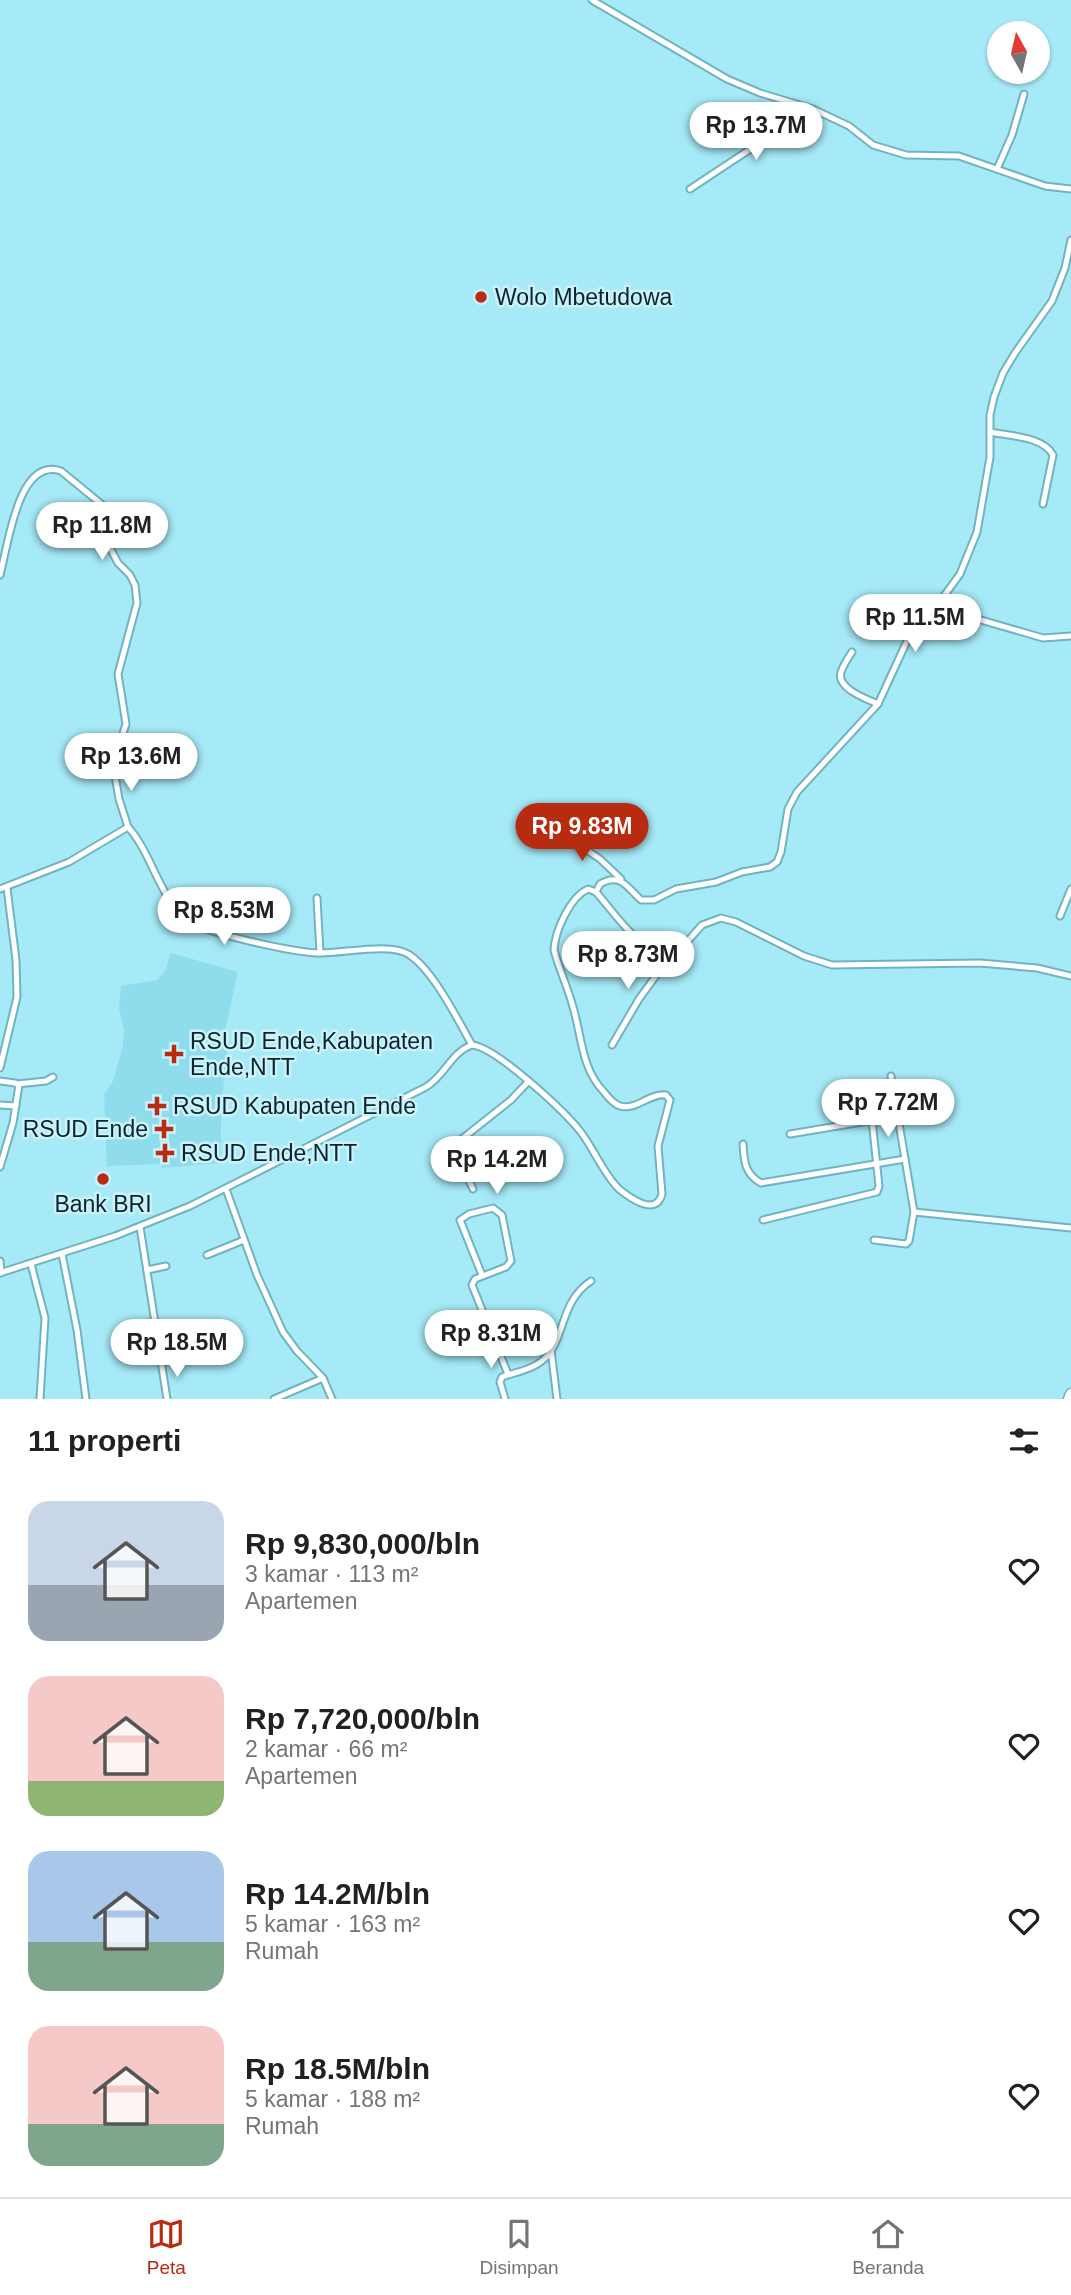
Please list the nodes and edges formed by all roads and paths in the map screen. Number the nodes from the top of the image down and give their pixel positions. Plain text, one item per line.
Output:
1 (592, 0) edge
2 (1024, 94) dead end
3 (793, 104) junction
4 (997, 169) junction
5 (690, 189) dead end
6 (1071, 189) edge
7 (1071, 240) edge
8 (990, 432) junction
9 (1043, 504) dead end
10 (0, 575) edge
11 (936, 607) junction
12 (1071, 636) edge
13 (852, 652) dead end
14 (877, 704) junction
15 (128, 827) junction
16 (554, 828) dead end
17 (622, 880) junction
18 (8, 888) junction
19 (0, 889) edge
20 (1071, 889) edge
21 (596, 892) junction
22 (317, 898) dead end
23 (1060, 916) dead end
24 (320, 953) junction
25 (671, 955) junction
26 (1071, 976) edge
27 (472, 1045) junction
28 (612, 1045) dead end
29 (0, 1068) edge
30 (891, 1076) dead end
31 (53, 1077) dead end
32 (0, 1081) edge
33 (528, 1082) junction
34 (17, 1084) junction
35 (0, 1105) edge
36 (16, 1106) junction
37 (898, 1116) junction
38 (872, 1120) junction
39 (790, 1134) dead end
40 (743, 1144) dead end
41 (905, 1158) junction
42 (877, 1162) junction
43 (0, 1167) edge
44 (226, 1189) junction
45 (473, 1189) dead end
46 (914, 1212) junction
47 (763, 1220) dead end
48 (140, 1227) junction
49 (1071, 1228) edge
50 (244, 1240) junction
51 (873, 1240) dead end
52 (62, 1254) junction
53 (207, 1255) dead end
54 (0, 1261) edge
55 (31, 1264) junction
56 (166, 1266) dead end
57 (147, 1270) junction
58 (1, 1273) edge
59 (482, 1275) junction
60 (591, 1281) dead end
61 (551, 1350) junction
62 (211, 1353) dead end
63 (162, 1362) junction
64 (508, 1374) junction
65 (323, 1378) junction
66 (1071, 1394) edge
67 (40, 1399) edge
68 (86, 1399) edge
69 (167, 1399) edge
70 (274, 1399) edge
71 (332, 1399) edge
72 (505, 1399) edge
73 (558, 1399) edge
74 (1069, 1399) edge

1 - 3 street
2 - 4 street
3 - 4 street
3 - 5 street
4 - 6 street
7 - 8 street
8 - 9 street
8 - 11 street
10 - 15 street
11 - 12 street
11 - 14 street
13 - 14 street
14 - 17 street
15 - 18 street
15 - 24 street
16 - 17 street
17 - 21 street
18 - 19 street
18 - 29 street
20 - 23 street
21 - 25 street
21 - 33 street
22 - 24 street
24 - 27 street
25 - 26 street
25 - 28 street
27 - 33 street
27 - 44 street
30 - 37 street
31 - 34 street
32 - 34 street
33 - 45 street
34 - 36 street
35 - 36 street
36 - 43 street
37 - 38 street
37 - 41 street
38 - 39 street
38 - 42 street
40 - 42 street
41 - 42 street
41 - 46 street
42 - 47 street
44 - 48 street
44 - 50 street
46 - 49 street
46 - 51 street
48 - 52 street
48 - 57 street
50 - 53 street
50 - 65 street
52 - 55 street
52 - 68 street
54 - 58 street
55 - 58 street
55 - 67 street
56 - 57 street
57 - 63 street
59 - 59 street
59 - 64 street
60 - 61 street
61 - 64 street
61 - 73 street
62 - 63 street
63 - 69 street
64 - 72 street
65 - 70 street
65 - 71 street
66 - 74 highway

